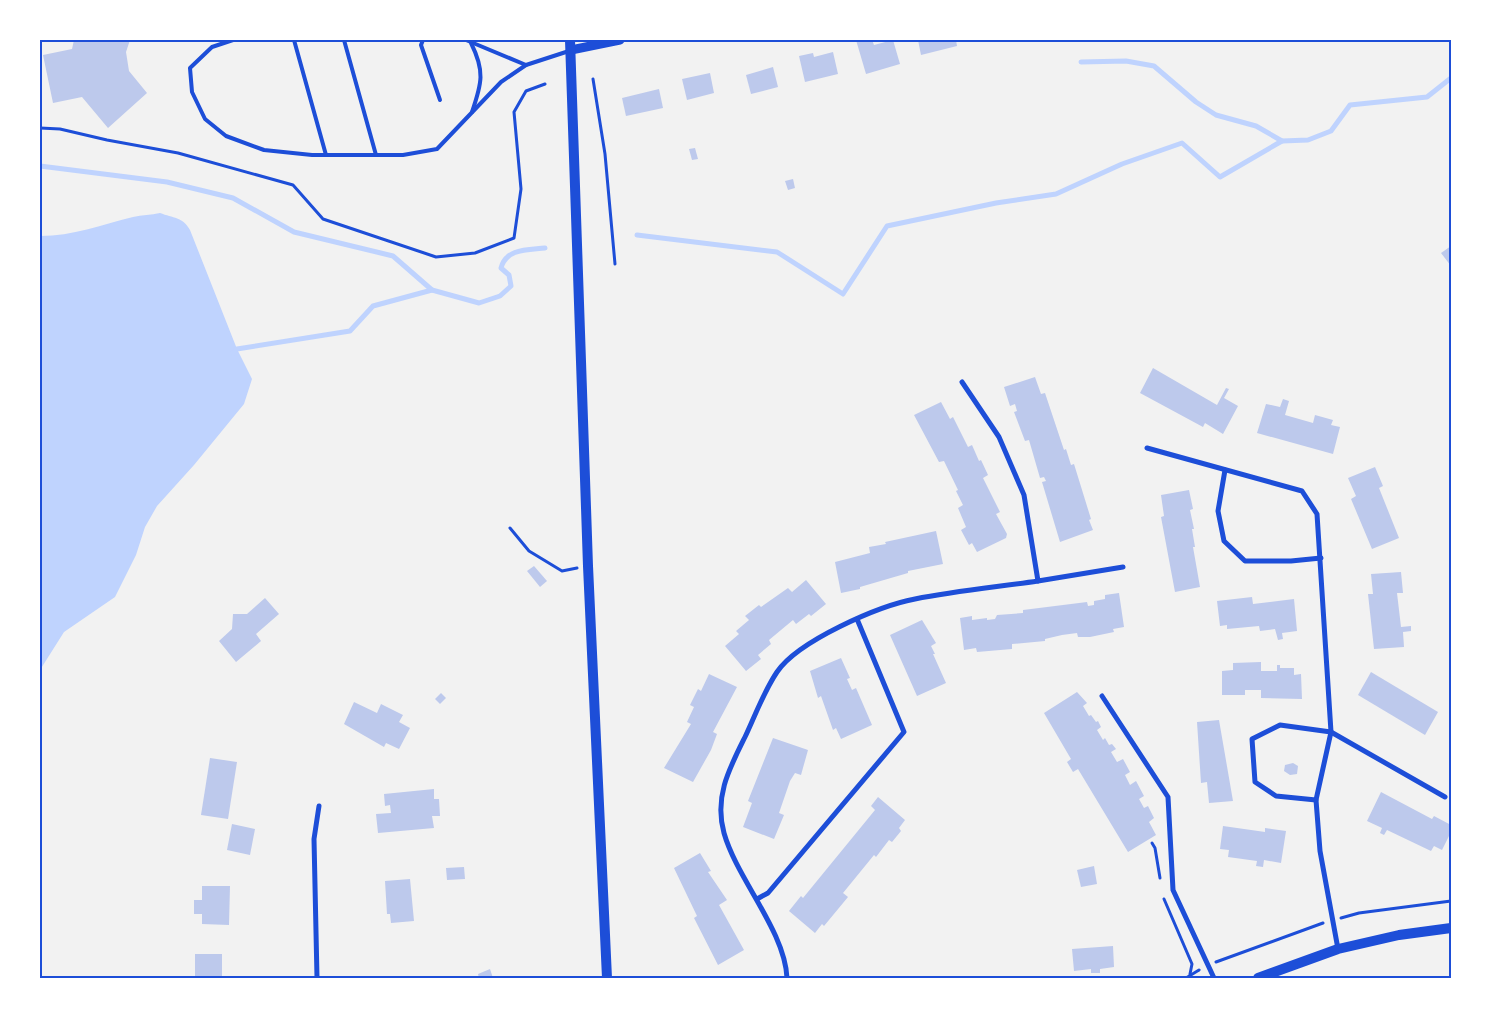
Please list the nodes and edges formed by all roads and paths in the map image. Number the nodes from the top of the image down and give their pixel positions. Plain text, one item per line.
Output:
1 (232, 40) edge
2 (294, 40) edge
3 (344, 40) edge
4 (423, 40) edge
5 (466, 40) edge
6 (620, 40) edge
7 (471, 43) junction
8 (571, 45) edge
9 (526, 65) junction
10 (593, 79) dead end
11 (545, 84) dead end
12 (440, 100) dead end
13 (472, 114) junction
14 (40, 128) edge
15 (326, 155) junction
16 (376, 155) junction
17 (614, 264) dead end
18 (962, 382) dead end
19 (1147, 448) dead end
20 (1226, 470) junction
21 (510, 528) dead end
22 (1320, 558) junction
23 (588, 566) junction
24 (1123, 567) dead end
25 (1038, 581) junction
26 (857, 619) junction
27 (1102, 696) dead end
28 (1331, 732) junction
29 (1445, 796) dead end
30 (1316, 800) junction
31 (319, 806) dead end
32 (757, 899) junction
33 (1451, 901) edge
34 (1359, 913) dead end
35 (1305, 928) dead end
36 (1451, 928) edge
37 (1338, 948) junction
38 (1223, 959) dead end
39 (1190, 974) dead end
40 (317, 978) edge
41 (607, 978) edge
42 (787, 978) edge
43 (1186, 978) edge
44 (1214, 978) edge
45 (1258, 978) edge

1 - 15 lane
2 - 15 lane
3 - 16 lane
4 - 12 lane
5 - 7 lane
6 - 8 street
7 - 9 lane
7 - 13 lane
8 - 9 lane
8 - 23 main road
9 - 13 lane
10 - 17 path
11 - 14 path
13 - 16 lane
15 - 16 lane
18 - 25 street
19 - 20 street
20 - 22 street
20 - 22 street
21 - 23 path
22 - 28 street
23 - 41 main road
24 - 25 street
25 - 26 street
26 - 32 street
26 - 32 street
27 - 44 street
28 - 29 street
28 - 30 street
28 - 30 street
30 - 37 street
31 - 40 street
32 - 42 street
33 - 34 path
35 - 38 path
36 - 37 main road
37 - 45 main road
39 - 43 path

